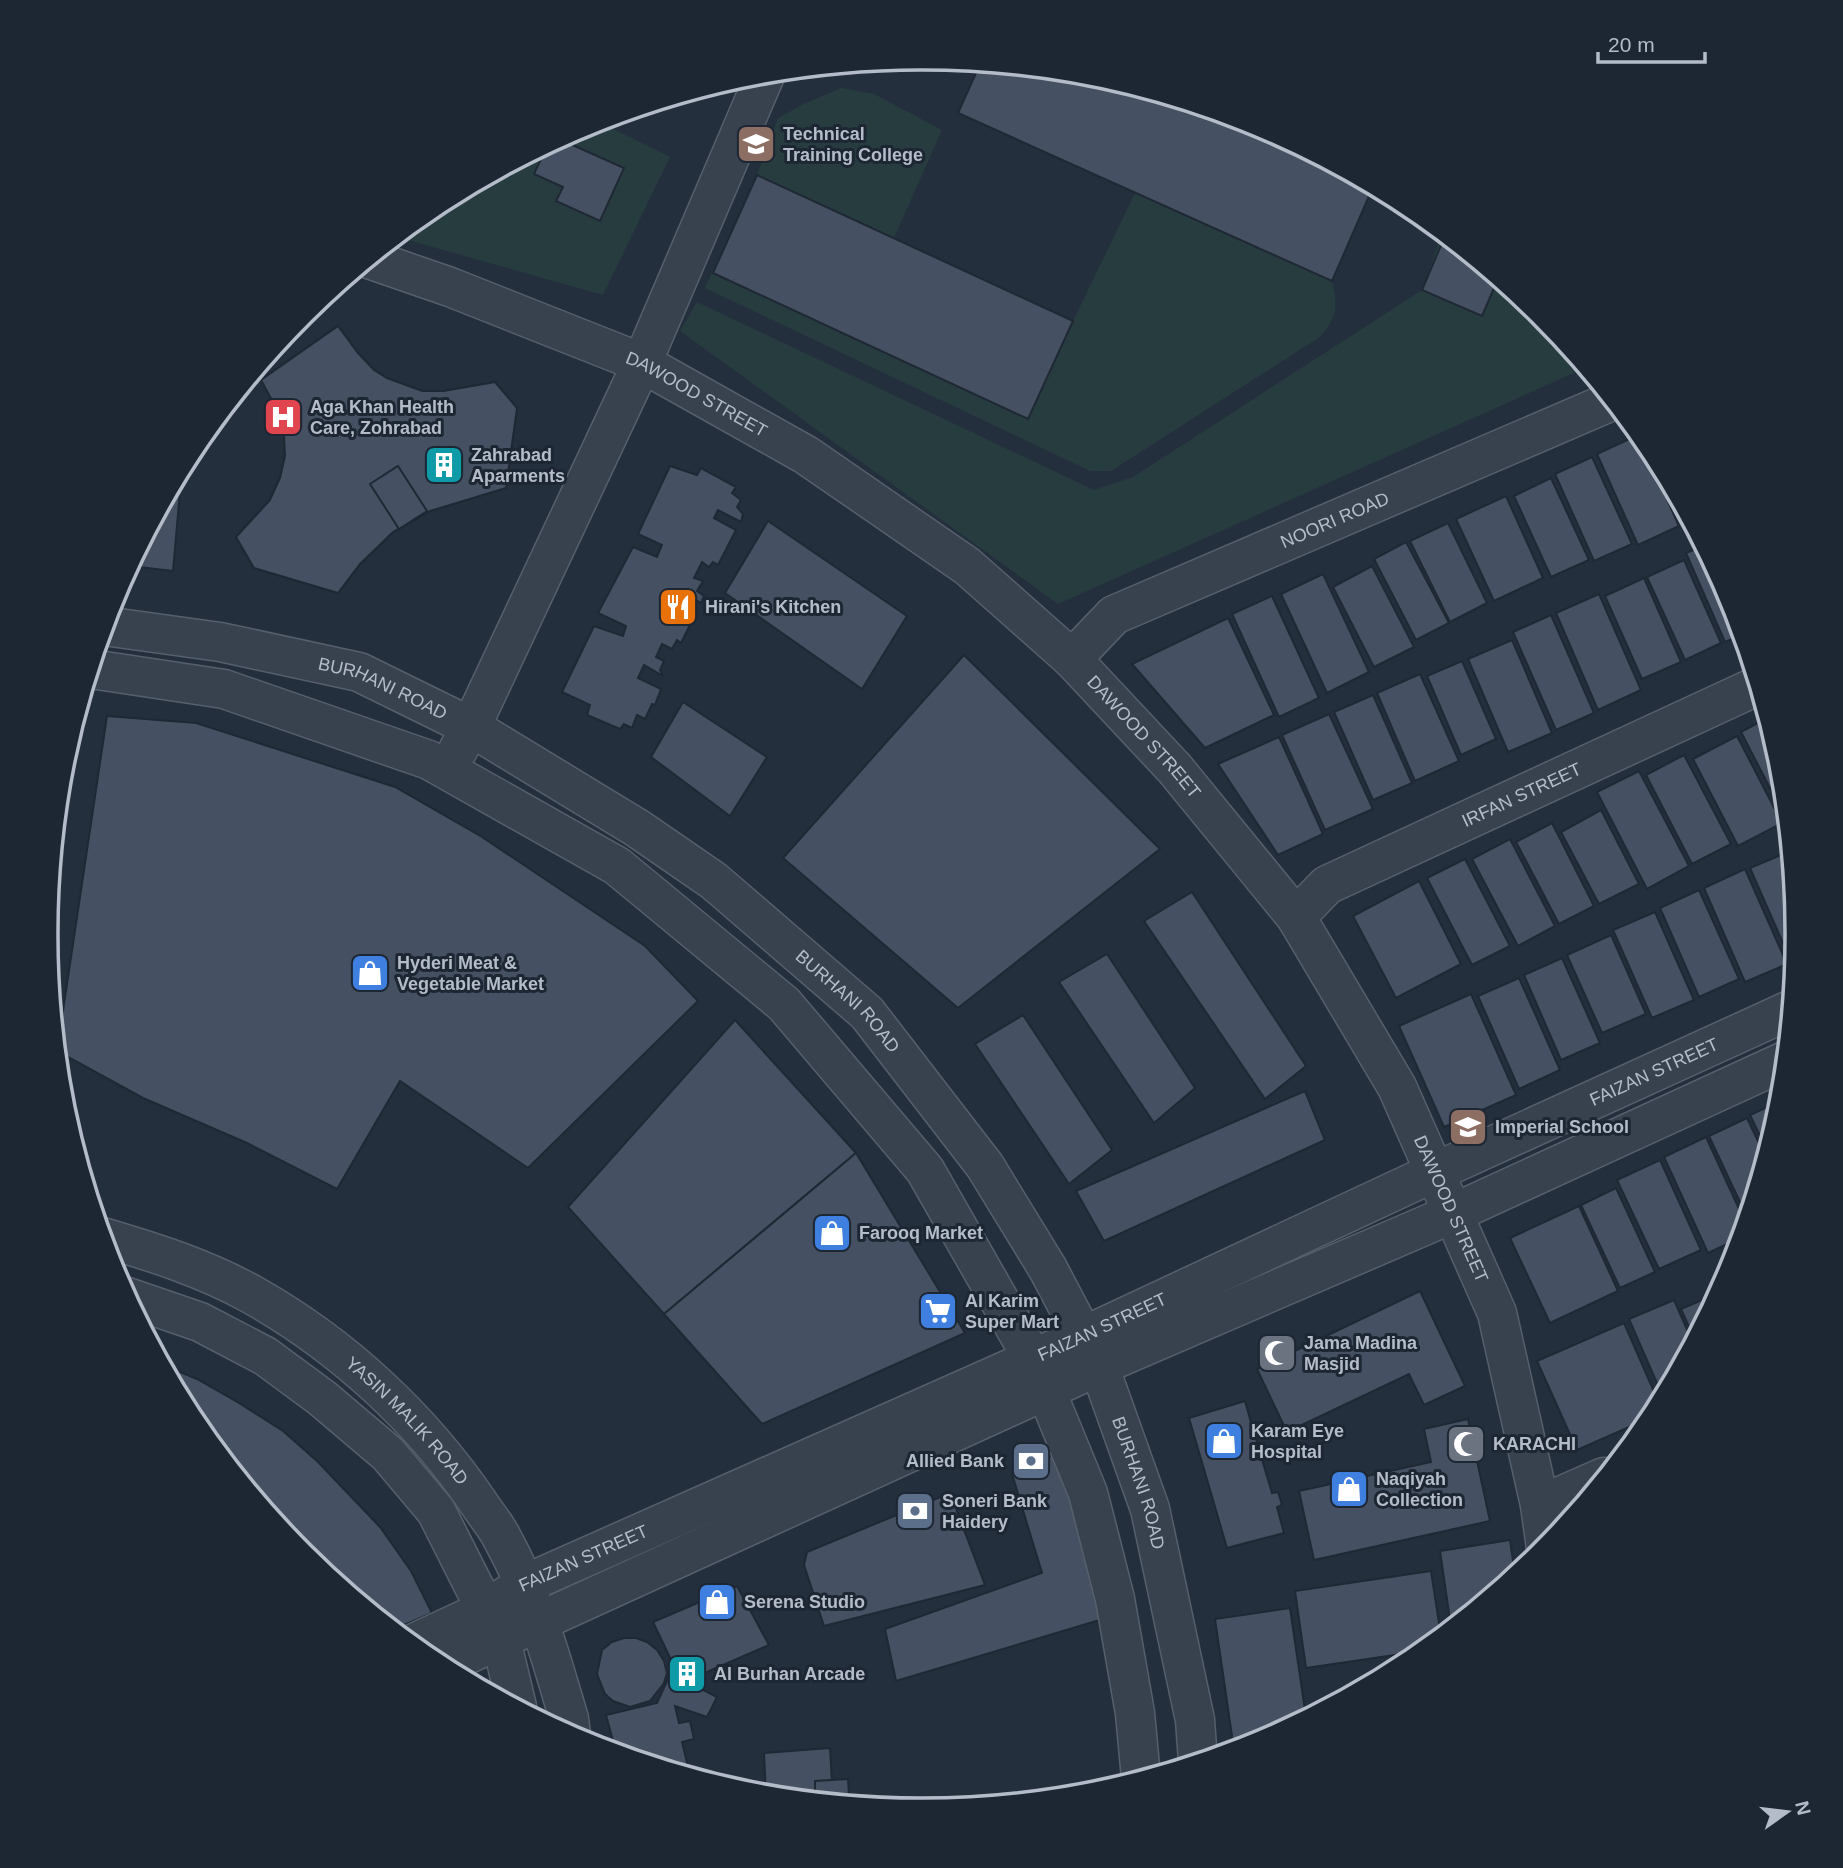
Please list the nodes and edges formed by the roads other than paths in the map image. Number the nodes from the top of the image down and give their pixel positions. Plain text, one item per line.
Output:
1 (761, 86) edge
2 (379, 263) edge
3 (642, 363) junction
4 (1604, 404) edge
5 (114, 627) edge
6 (1072, 659) junction
7 (100, 670) edge
8 (1750, 689) edge
9 (471, 727) junction
10 (446, 770) junction
11 (1296, 917) junction
12 (1781, 1014) edge
13 (1775, 1066) edge
14 (1435, 1172) junction
15 (1454, 1213) junction
16 (114, 1241) edge
17 (140, 1302) edge
18 (1091, 1351) junction
19 (1040, 1374) junction
20 (1587, 1484) edge
21 (1540, 1505) junction
22 (1544, 1533) edge
23 (523, 1585) junction
24 (540, 1621) junction
25 (493, 1625) junction
26 (426, 1641) edge
27 (452, 1658) edge
28 (514, 1695) edge
29 (569, 1722) edge
30 (1197, 1752) edge
31 (1140, 1769) edge

1 - 3 street
2 - 3 street, DAWOOD STREET
3 - 6 street, DAWOOD STREET
3 - 9 street
4 - 6 street, NOORI ROAD
5 - 9 street, BURHANI ROAD
6 - 11 street, DAWOOD STREET
7 - 10 street
8 - 11 street, IRFAN STREET
9 - 10 street
9 - 18 street, BURHANI ROAD
10 - 19 street
11 - 14 street, DAWOOD STREET
12 - 14 street, FAIZAN STREET
13 - 15 street, FAIZAN STREET
14 - 15 street, DAWOOD STREET
14 - 18 street, FAIZAN STREET
15 - 18 street, FAIZAN STREET
15 - 21 street, DAWOOD STREET
16 - 23 street, YASIN MALIK ROAD
17 - 25 street, YASIN MALIK ROAD
18 - 19 street, FAIZAN STREET
18 - 30 street, BURHANI ROAD
19 - 23 street, FAIZAN STREET
19 - 24 street, FAIZAN STREET
19 - 31 street
20 - 21 street
21 - 22 street, DAWOOD STREET
23 - 24 street, YASIN MALIK ROAD
23 - 25 street, FAIZAN STREET
24 - 25 street, FAIZAN STREET
24 - 29 street, YASIN MALIK ROAD
25 - 26 street, FAIZAN STREET
25 - 27 street, FAIZAN STREET
25 - 28 street, YASIN MALIK ROAD

